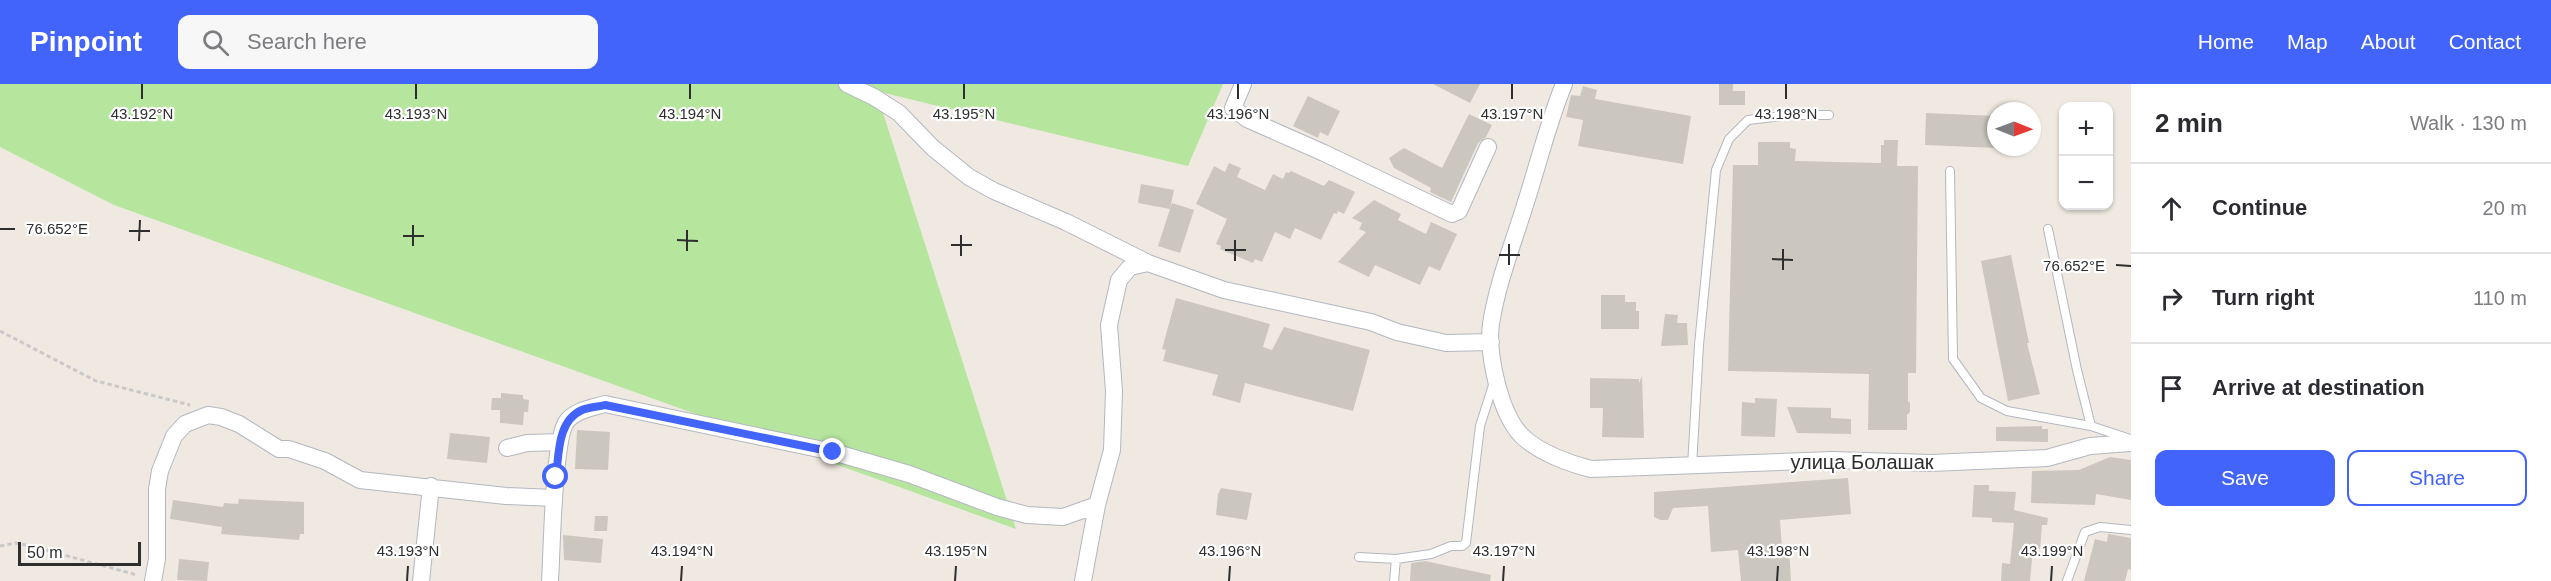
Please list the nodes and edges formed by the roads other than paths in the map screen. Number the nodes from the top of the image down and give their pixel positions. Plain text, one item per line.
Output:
1 (847, 84) edge
2 (1243, 84) edge
3 (1564, 84) edge
4 (1829, 115) dead end
5 (1488, 147) dead end
6 (1950, 171) dead end
7 (2048, 229) dead end
8 (1148, 263) junction
9 (1491, 342) junction
10 (1495, 379) junction
11 (2091, 426) junction
12 (2131, 441) edge
13 (560, 442) junction
14 (507, 448) dead end
15 (1692, 466) junction
16 (430, 486) junction
17 (554, 498) junction
18 (1097, 506) junction
19 (2131, 530) edge
20 (1359, 557) dead end
21 (1396, 559) junction
22 (146, 579) edge
23 (421, 581) edge
24 (550, 581) edge
25 (1083, 581) edge
26 (1394, 581) edge
27 (2067, 581) edge

1 - 8 street
2 - 5 street
3 - 9 street, улица Болашак
4 - 15 lane
6 - 11 lane
7 - 11 lane
8 - 9 street
8 - 18 street
9 - 10 street, улица Болашак
10 - 15 street, улица Болашак
10 - 21 lane
11 - 12 lane
12 - 15 street, улица Болашак
13 - 14 street
13 - 17 street
13 - 18 street
16 - 17 street
16 - 22 street
16 - 23 street
17 - 24 street
18 - 25 street
19 - 27 lane
20 - 21 lane
21 - 26 lane

